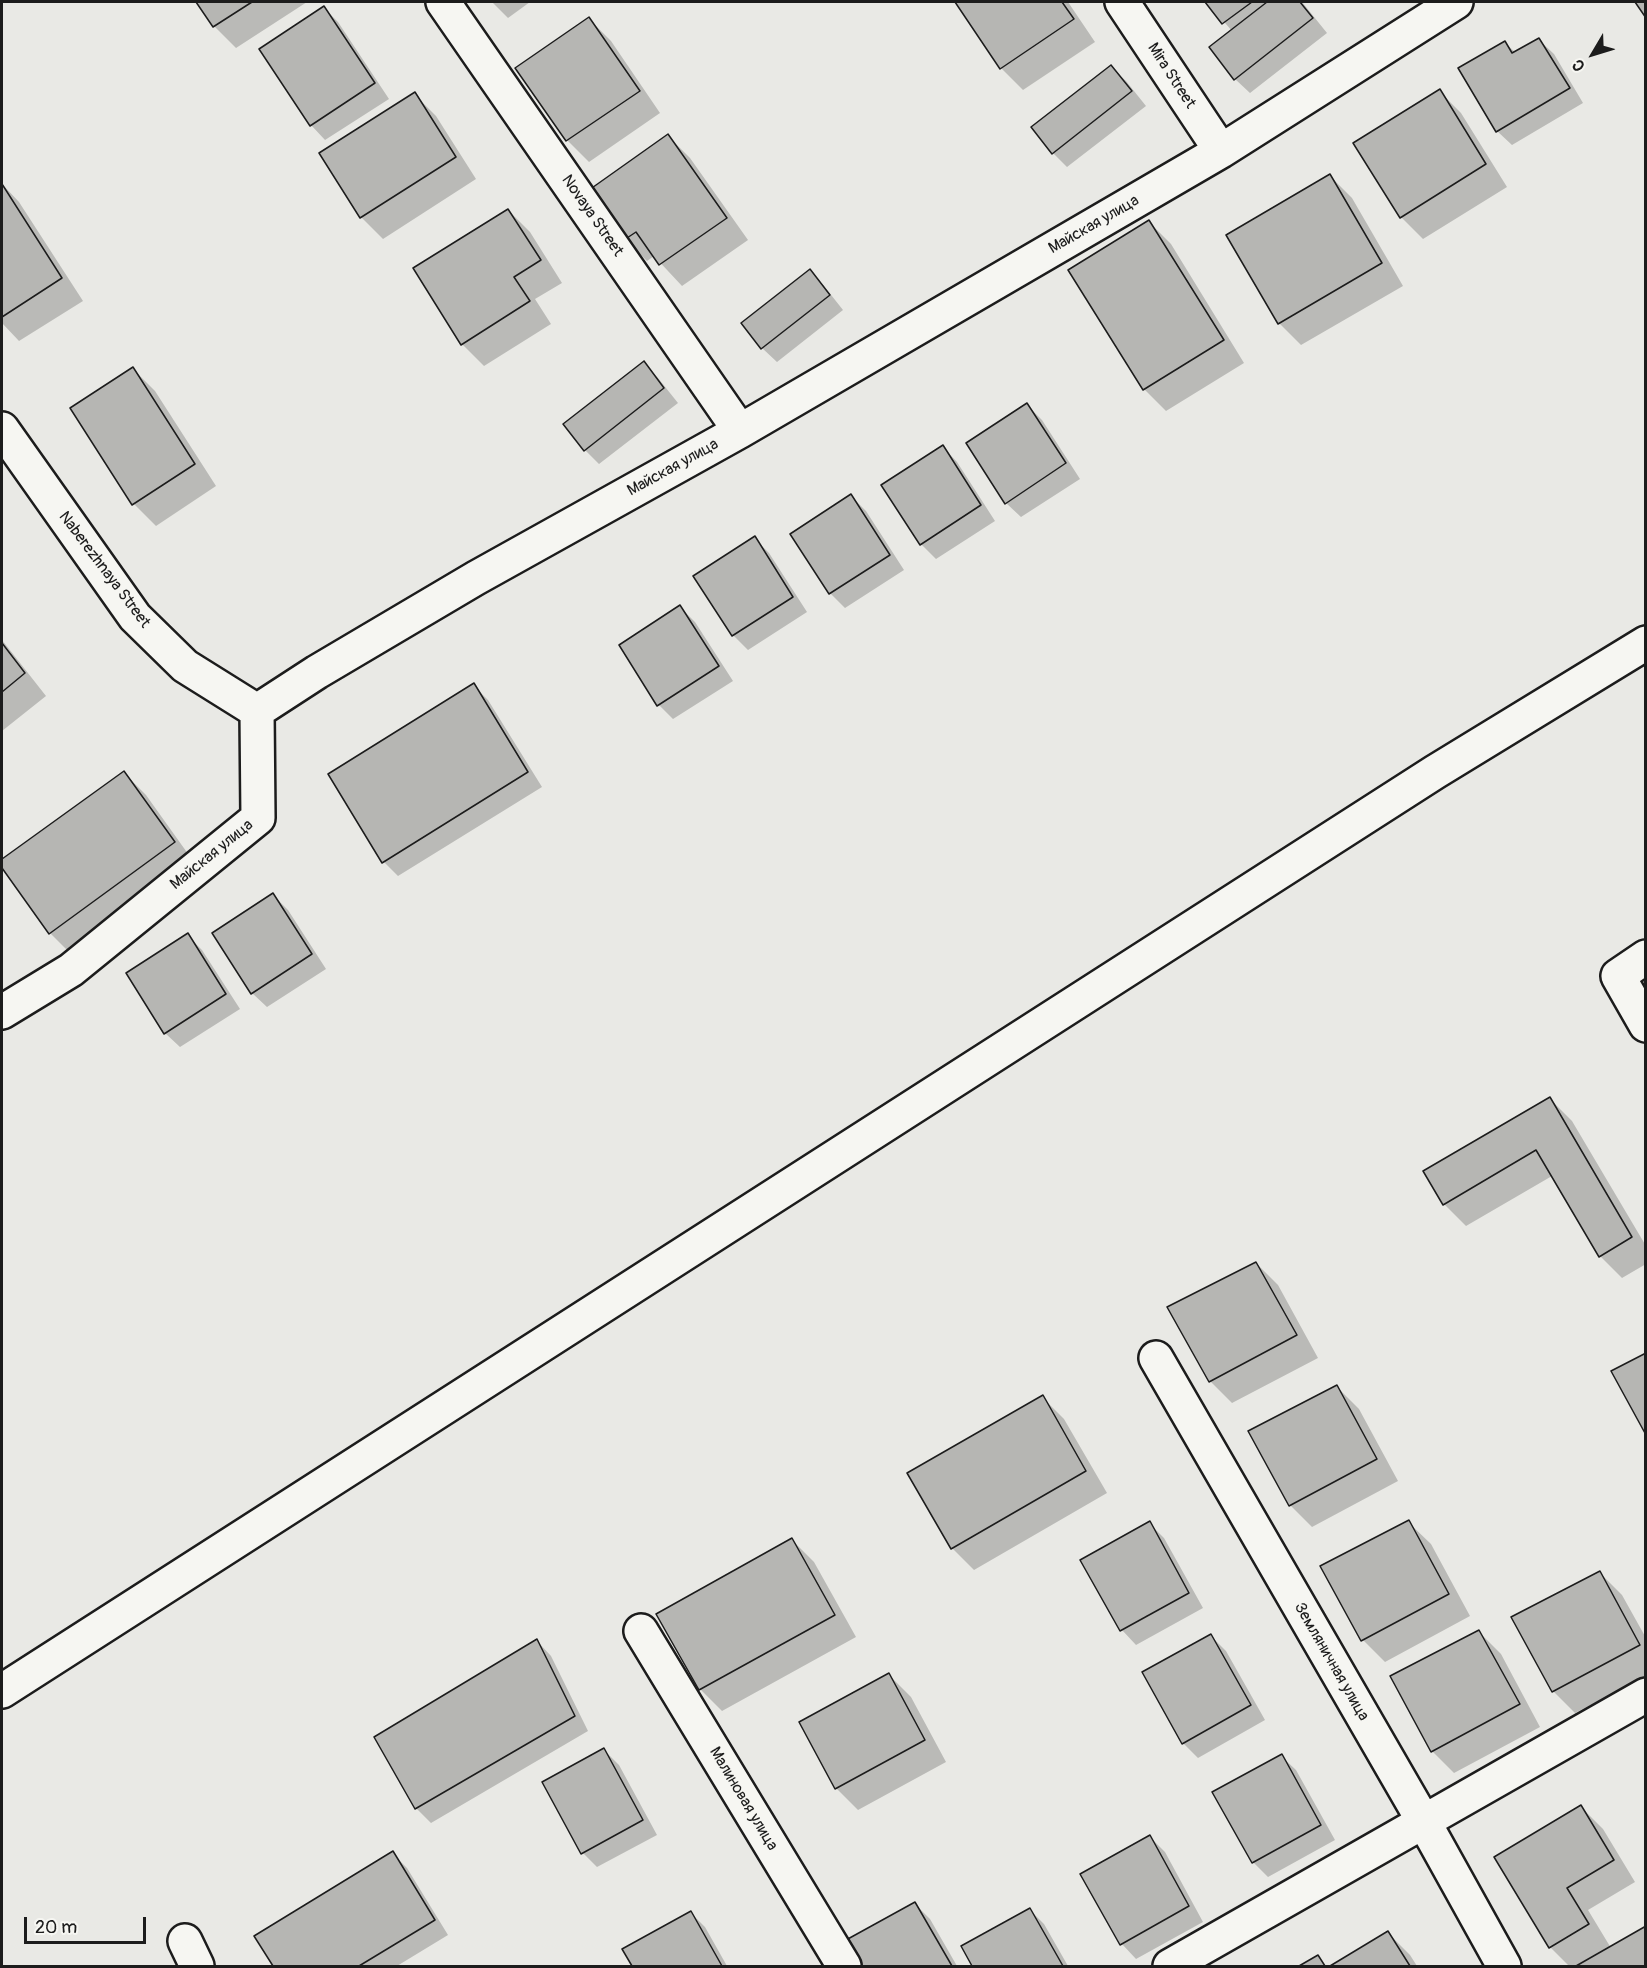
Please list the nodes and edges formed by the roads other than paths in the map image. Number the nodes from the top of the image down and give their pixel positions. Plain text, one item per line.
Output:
1 (443, 2) edge
2 (1122, 2) edge
3 (1456, 2) edge
4 (1221, 151) junction
5 (2, 429) edge
6 (740, 431) junction
7 (1646, 643) edge
8 (257, 711) junction
9 (1646, 957) edge
10 (2, 1012) edge
11 (1646, 1025) edge
12 (1156, 1358) dead end
13 (642, 1631) dead end
14 (2, 1691) edge
15 (1646, 1695) edge
16 (1424, 1822) junction
17 (843, 1966) edge
18 (1170, 1966) edge
19 (1504, 1966) edge

1 - 6 street, Novaya Street
2 - 4 street, Mira Street
3 - 4 street, Майская улица
4 - 6 street, Майская улица
5 - 8 street, Naberezhnaya Street
6 - 8 street, Майская улица
7 - 14 street
8 - 10 street, Майская улица
9 - 11 street
12 - 16 street, Земляничная улица
13 - 17 street, Малиновая улица
15 - 16 street
16 - 18 street
16 - 19 street, Земляничная улица

